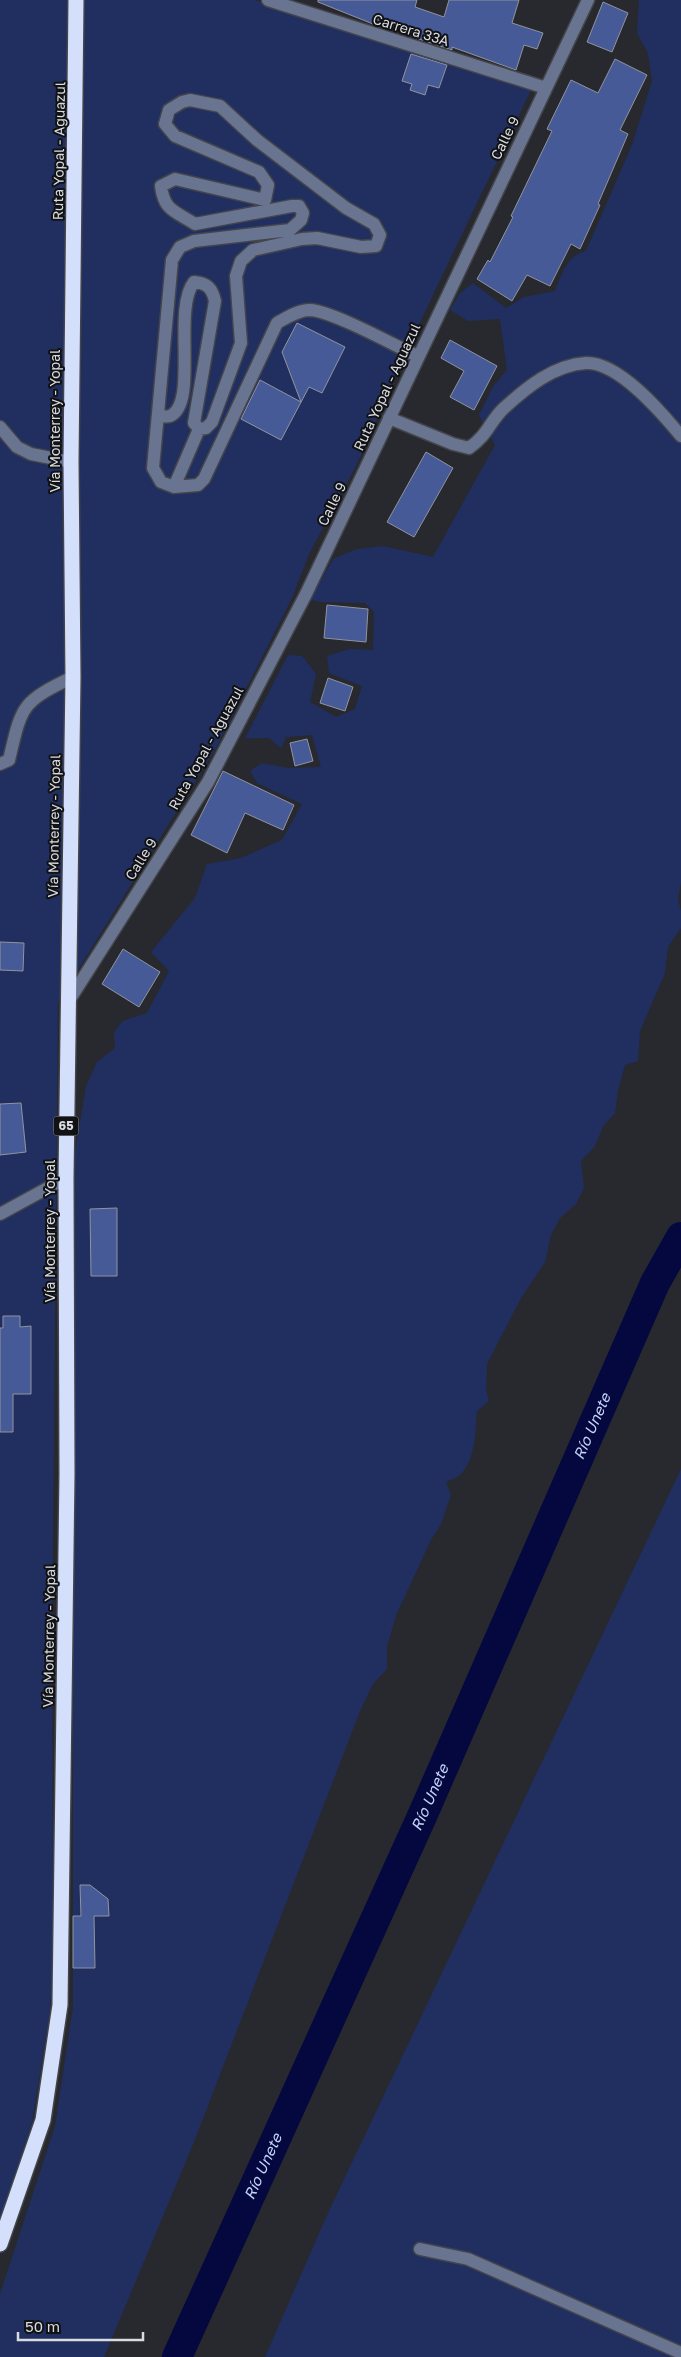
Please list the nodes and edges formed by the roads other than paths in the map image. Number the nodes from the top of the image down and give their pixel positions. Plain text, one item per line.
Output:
1 (76, 0) edge
2 (268, 0) edge
3 (587, 0) edge
4 (546, 88) junction
5 (417, 356) junction
6 (158, 416) junction
7 (389, 418) junction
8 (0, 427) edge
9 (199, 429) junction
10 (681, 436) edge
11 (71, 462) junction
12 (174, 487) junction
13 (72, 677) junction
14 (0, 764) edge
15 (68, 1002) junction
16 (66, 1178) junction
17 (0, 1214) edge
18 (0, 2244) edge
19 (420, 2248) dead end
20 (681, 2353) edge

1 - 11 street, Ruta Yopal - Aguazul
2 - 4 street, Carrera 33A
3 - 4 street, Ruta Yopal - Aguazul
4 - 5 street, Ruta Yopal - Aguazul
5 - 7 street, Ruta Yopal - Aguazul
5 - 12 street
6 - 9 street
6 - 9 street
6 - 12 street
7 - 10 street
7 - 15 street, Ruta Yopal - Aguazul
8 - 11 street
9 - 12 street
11 - 13 street, Ruta Yopal - Aguazul
13 - 14 street
13 - 15 street, Ruta Yopal - Aguazul
15 - 16 highway, Vía Monterrey - Yopal / 65
16 - 17 street
16 - 18 highway, Vía Monterrey - Yopal / 65
19 - 20 street

